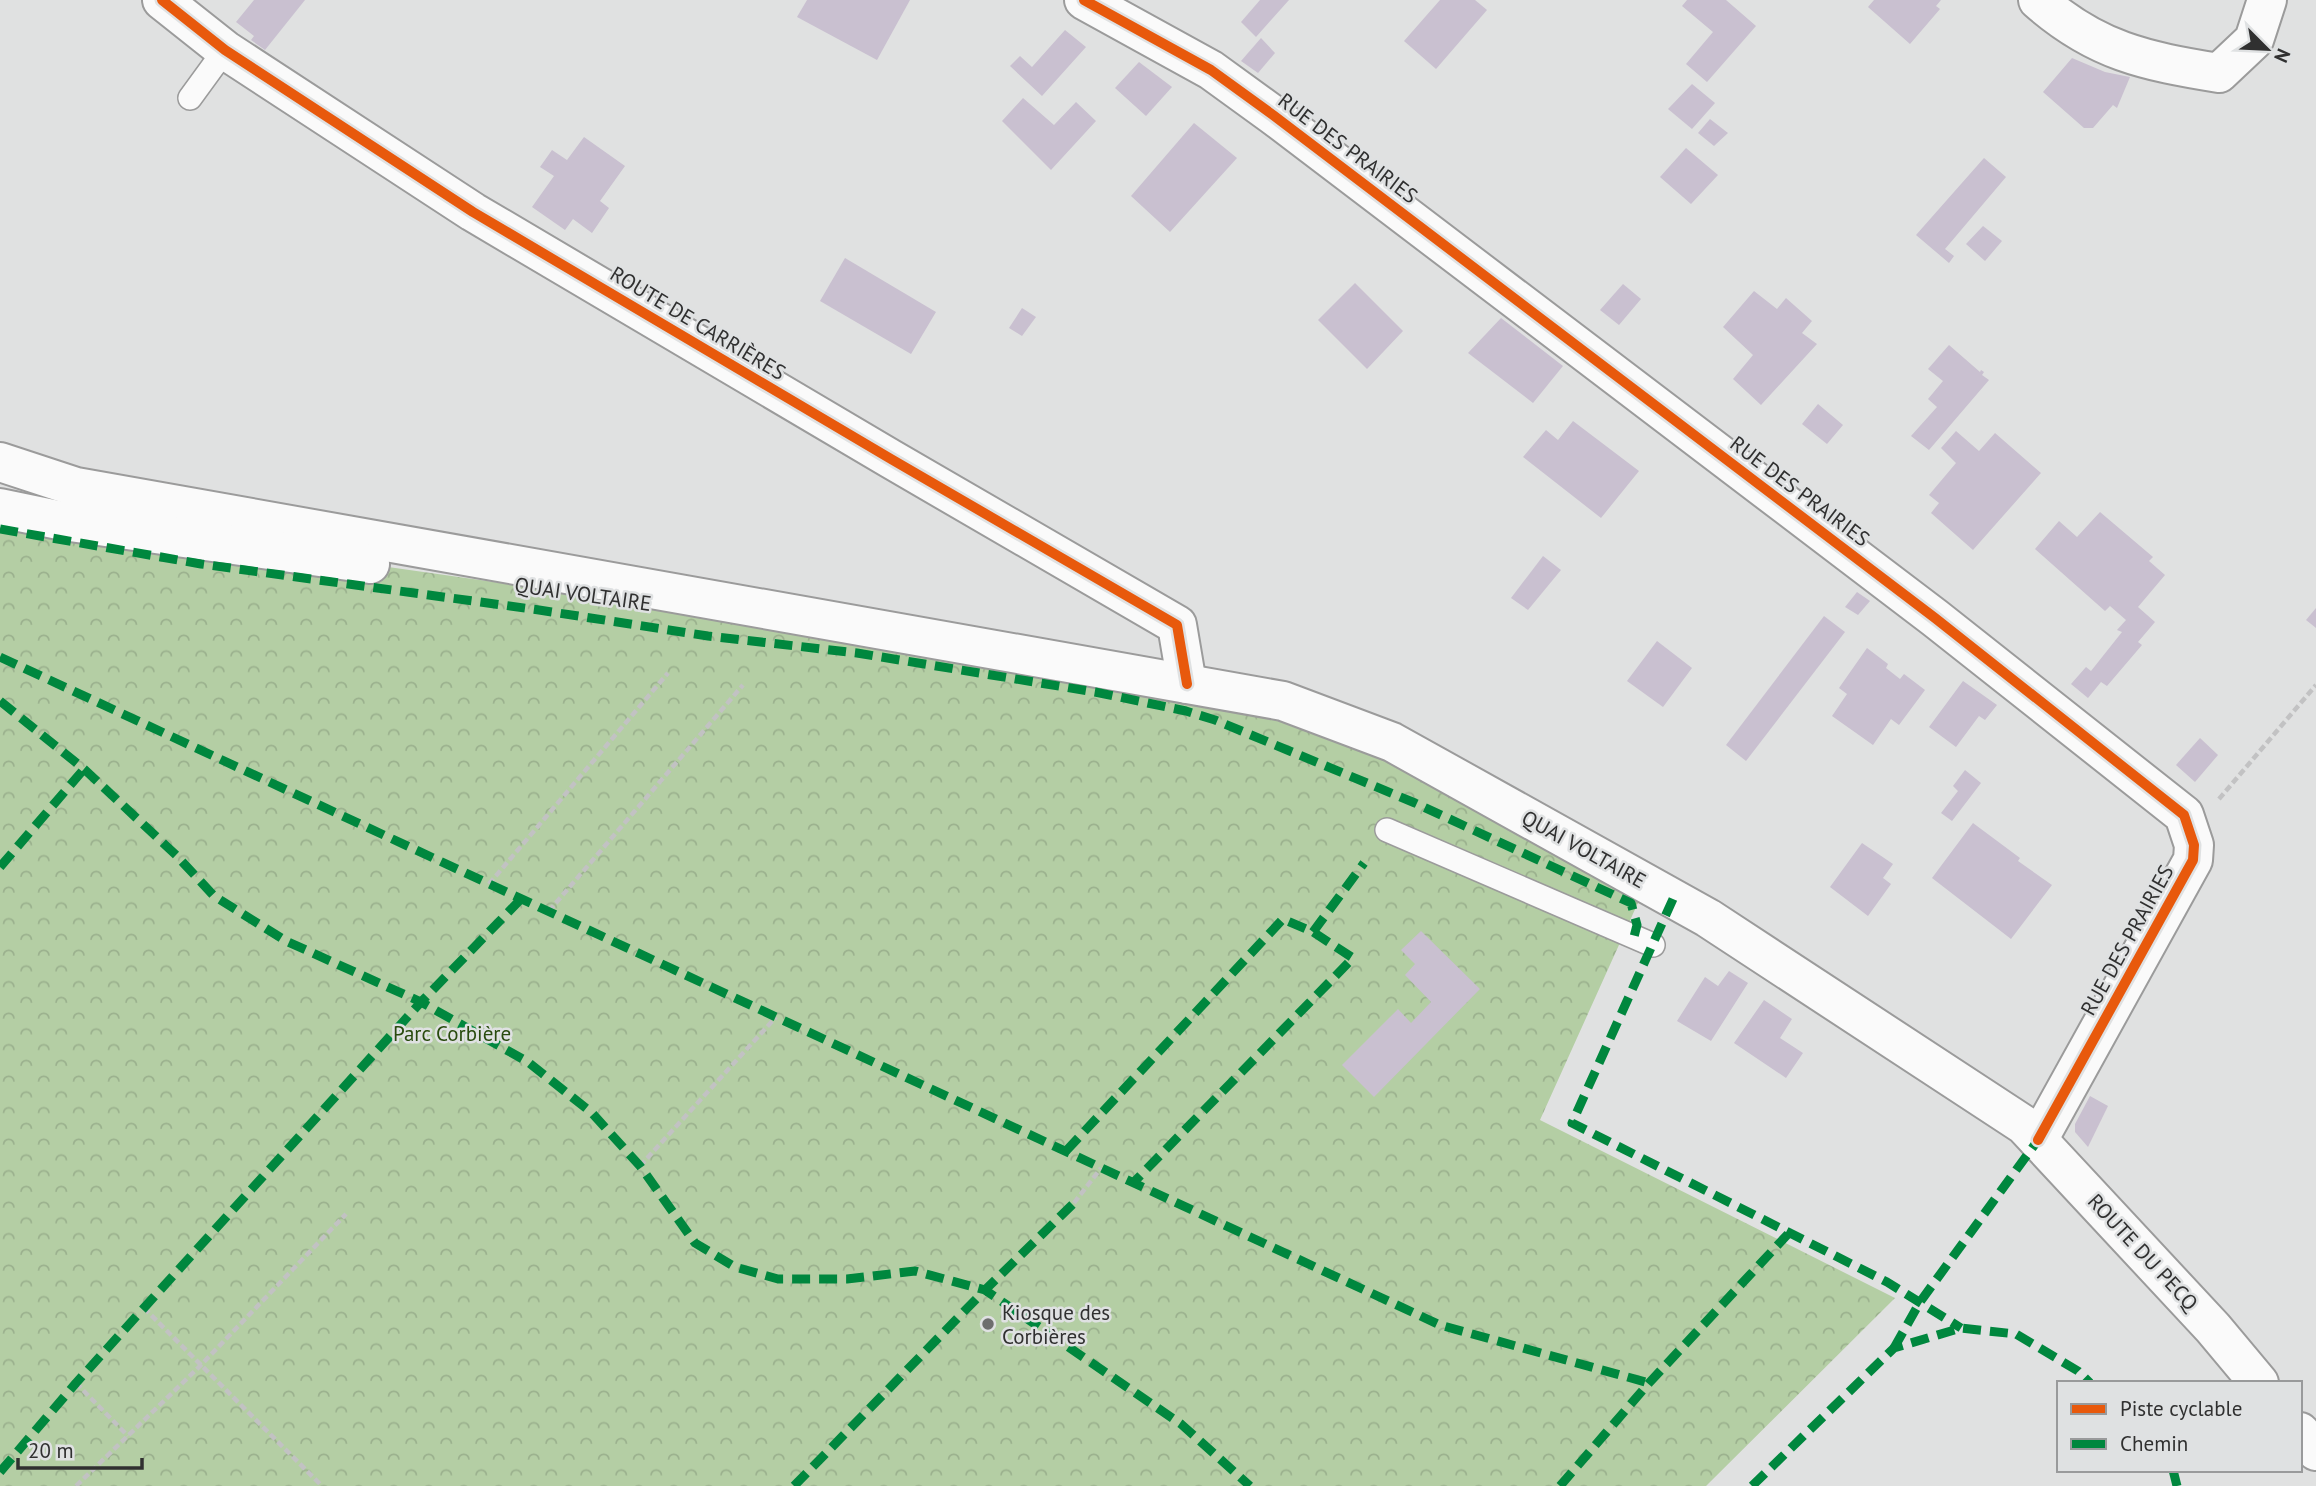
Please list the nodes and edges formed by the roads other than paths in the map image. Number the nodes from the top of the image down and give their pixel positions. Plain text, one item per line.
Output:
1 (162, 0) edge
2 (1084, 0) edge
3 (2038, 0) edge
4 (2267, 0) edge
5 (225, 50) junction
6 (190, 98) dead end
7 (0, 462) edge
8 (70, 504) junction
9 (0, 508) edge
10 (1187, 684) junction
11 (1387, 830) dead end
12 (1653, 945) dead end
13 (2031, 1132) junction
14 (2257, 1381) edge
15 (2302, 1434) edge
16 (2316, 1451) edge

1 - 5 street, ROUTE DE CARRIÈRES
2 - 13 street, RUE DES PRAIRIES
3 - 4 street
5 - 6 lane
5 - 10 street, ROUTE DE CARRIÈRES
7 - 8 street, QUAI VOLTAIRE
8 - 9 street, QUAI VOLTAIRE
8 - 10 street, QUAI VOLTAIRE
10 - 13 street, QUAI VOLTAIRE
11 - 12 lane
13 - 14 street, ROUTE DU PECQ
15 - 16 street

